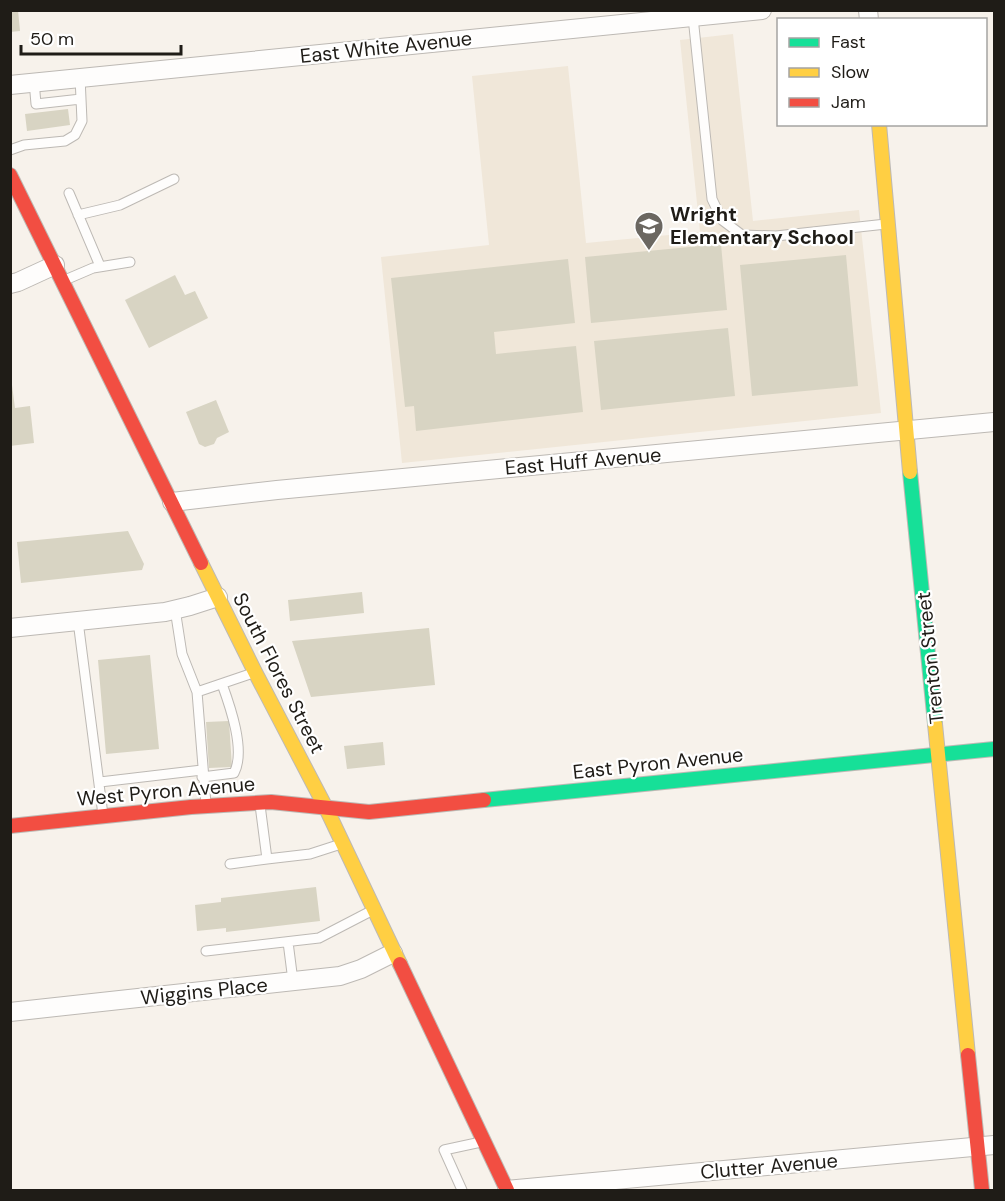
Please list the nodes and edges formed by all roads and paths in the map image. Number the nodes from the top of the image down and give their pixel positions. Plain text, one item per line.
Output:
1 (762, 10) edge
2 (693, 17) junction
3 (80, 77) junction
4 (34, 81) junction
5 (10, 85) edge
6 (81, 99) junction
7 (879, 126) edge
8 (10, 150) edge
9 (10, 175) edge
10 (174, 179) dead end
11 (69, 193) dead end
12 (78, 215) junction
13 (888, 224) junction
14 (130, 261) dead end
15 (100, 266) junction
16 (59, 273) junction
17 (10, 284) edge
18 (994, 422) edge
19 (906, 431) junction
20 (172, 502) junction
21 (218, 597) junction
22 (175, 609) junction
23 (78, 621) junction
24 (10, 628) edge
25 (255, 672) junction
26 (222, 684) junction
27 (197, 692) junction
28 (994, 749) edge
29 (940, 754) junction
30 (202, 773) junction
31 (100, 782) junction
32 (260, 803) junction
33 (206, 806) junction
34 (326, 808) junction
35 (104, 816) junction
36 (10, 825) edge
37 (342, 844) junction
38 (267, 859) junction
39 (230, 864) dead end
40 (373, 910) junction
41 (288, 942) junction
42 (206, 951) dead end
43 (393, 953) junction
44 (293, 981) junction
45 (10, 1012) edge
46 (483, 1141) junction
47 (986, 1146) edge
48 (576, 1187) edge
49 (507, 1190) edge
50 (462, 1191) edge
51 (982, 1191) edge

1 - 2 street, East White Avenue
2 - 3 street, East White Avenue
2 - 13 lane
3 - 4 street, East White Avenue
3 - 6 lane
4 - 5 street, East White Avenue
4 - 6 lane
6 - 8 lane
7 - 13 street, Trenton Street
9 - 16 street, South Flores Street
10 - 12 lane
11 - 12 lane
12 - 15 lane
13 - 19 street, Trenton Street
14 - 15 lane
15 - 16 lane
16 - 17 street
16 - 20 street, South Flores Street
18 - 19 street, East Huff Avenue
19 - 20 street, East Huff Avenue
19 - 29 street, Trenton Street
20 - 21 street, South Flores Street
21 - 22 street
21 - 25 street, South Flores Street
22 - 23 street
22 - 27 lane
23 - 24 street
23 - 31 lane
25 - 26 lane
25 - 34 street, South Flores Street
26 - 27 lane
26 - 30 lane
27 - 30 lane
28 - 29 street, East Pyron Avenue
29 - 34 street, East Pyron Avenue
29 - 47 street, Trenton Street
30 - 31 lane
30 - 33 lane
31 - 35 lane
32 - 33 street, West Pyron Avenue
32 - 34 street, West Pyron Avenue
32 - 38 lane
33 - 35 street, West Pyron Avenue
34 - 37 street, South Flores Street
35 - 36 street, West Pyron Avenue
37 - 38 lane
37 - 40 street, South Flores Street
38 - 39 lane
40 - 41 lane
40 - 43 street, South Flores Street
41 - 42 lane
41 - 44 lane
43 - 44 street, Wiggins Place
43 - 46 street, South Flores Street
44 - 45 street, Wiggins Place
46 - 49 street, South Flores Street
46 - 50 lane
47 - 48 street, Clutter Avenue
47 - 51 street, Trenton Street
48 - 49 street, Clutter Avenue

